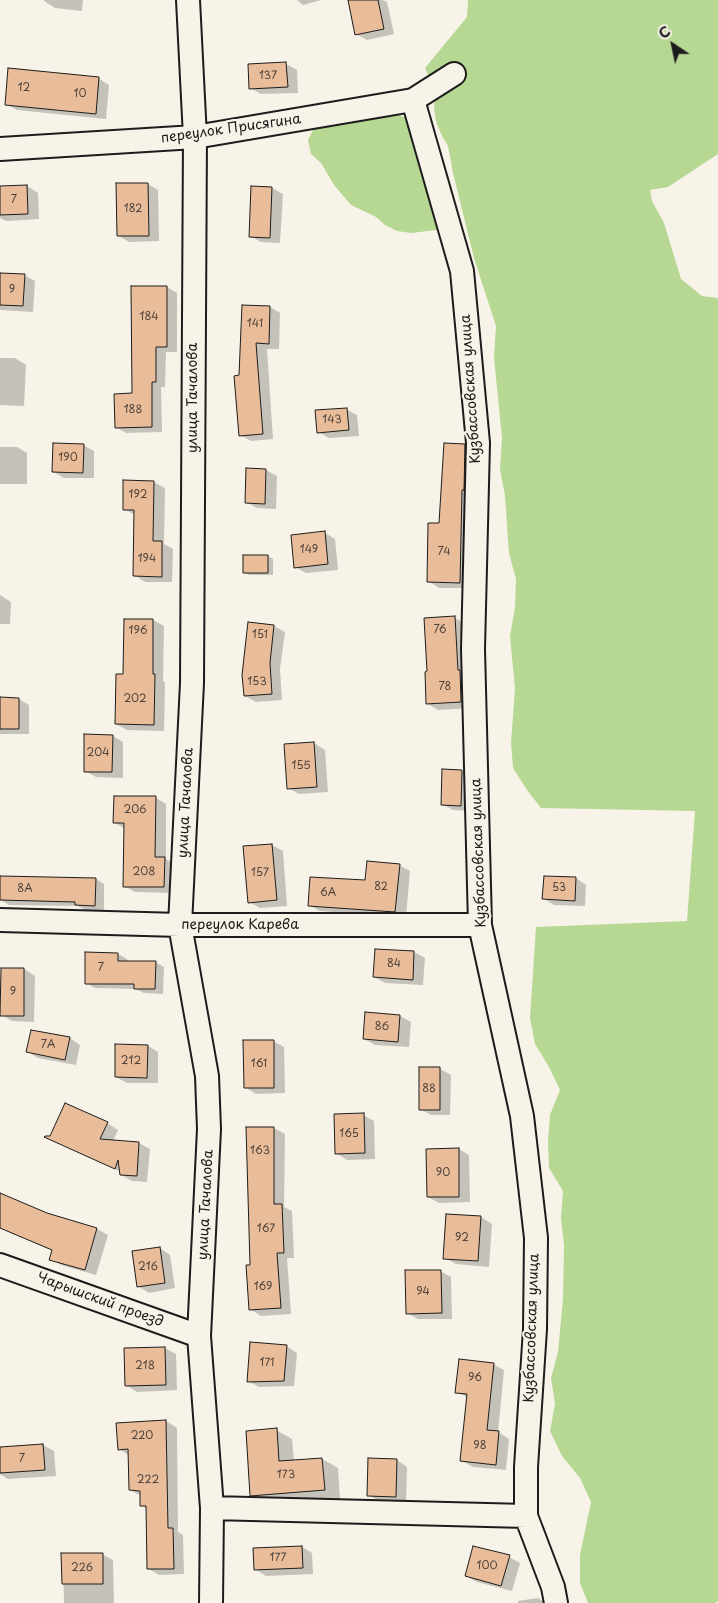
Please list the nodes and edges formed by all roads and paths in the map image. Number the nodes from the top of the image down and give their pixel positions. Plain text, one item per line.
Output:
1 (188, 0) edge
2 (454, 74) dead end
3 (413, 100) junction
4 (195, 137) junction
5 (0, 149) edge
6 (0, 920) edge
7 (180, 925) junction
8 (480, 925) junction
9 (0, 1265) edge
10 (199, 1336) junction
11 (212, 1508) junction
12 (526, 1516) junction
13 (211, 1603) edge
14 (556, 1603) edge

1 - 4 street, улица Тачалова
2 - 3 street, переулок Присягина
3 - 4 street, переулок Присягина
3 - 8 street, Кузбассовская улица
4 - 5 street, переулок Присягина
4 - 7 street, улица Тачалова
6 - 7 street, переулок Карева
7 - 8 street, переулок Карева
7 - 10 street, улица Тачалова
8 - 12 street, Кузбассовская улица
9 - 10 street, Чарышский проезд
10 - 11 street, улица Тачалова
11 - 12 street
11 - 13 street, улица Тачалова
12 - 14 street, Кузбассовская улица

